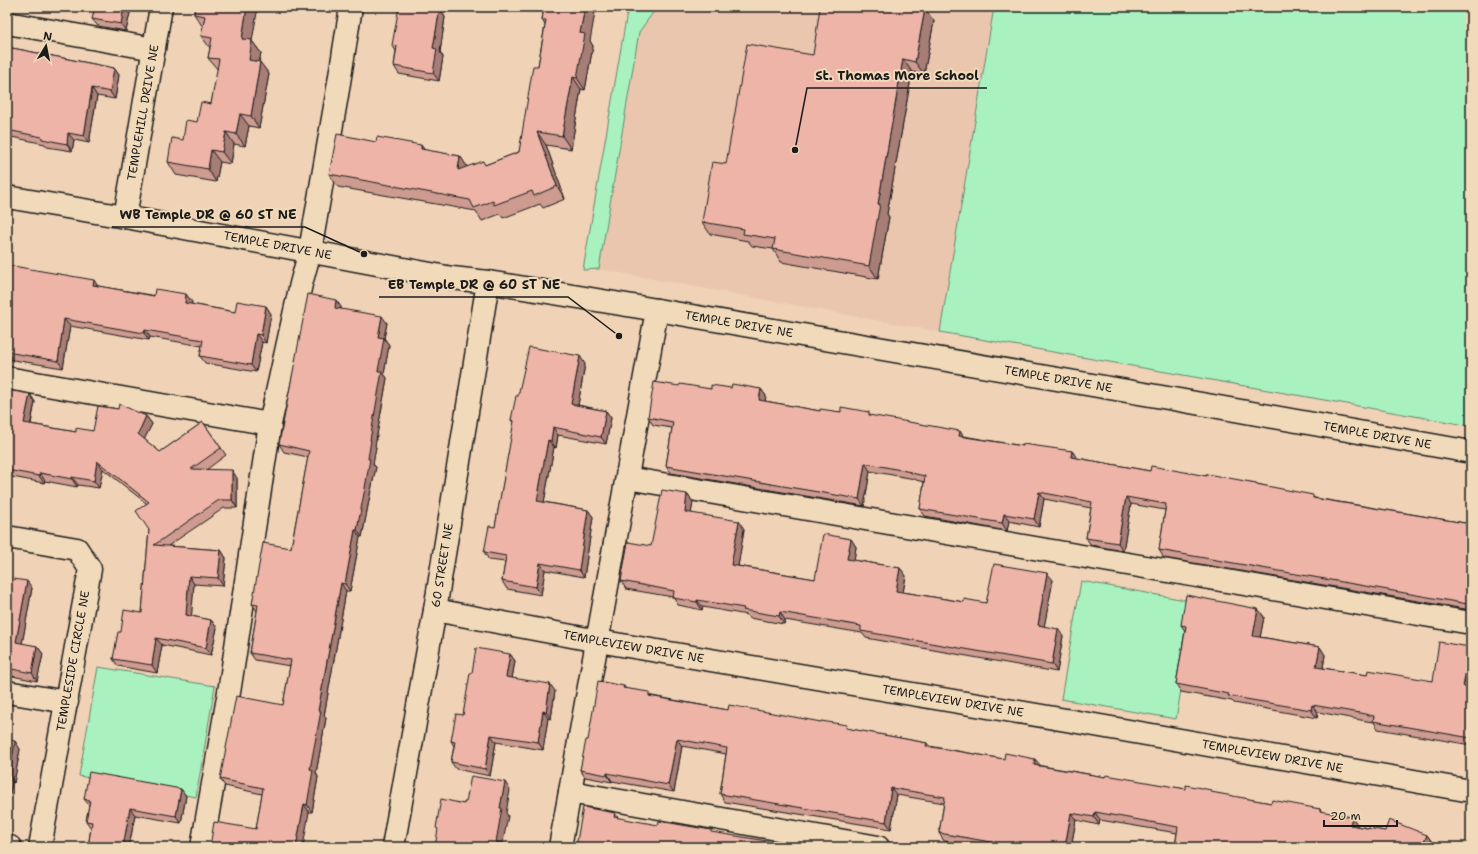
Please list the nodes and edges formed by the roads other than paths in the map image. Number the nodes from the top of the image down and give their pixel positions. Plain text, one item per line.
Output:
1 (161, 7) edge
2 (351, 7) edge
3 (7, 23) edge
4 (154, 49) junction
5 (7, 197) edge
6 (125, 218) junction
7 (310, 251) junction
8 (488, 282) junction
9 (657, 310) junction
10 (7, 378) edge
11 (270, 424) junction
12 (1471, 452) edge
13 (627, 478) junction
14 (7, 537) edge
15 (435, 610) junction
16 (1471, 623) edge
17 (598, 641) junction
18 (7, 692) edge
19 (67, 702) junction
20 (570, 792) junction
21 (1471, 792) edge
22 (7, 846) edge
23 (10, 847) edge
24 (40, 847) edge
25 (202, 847) edge
26 (393, 847) edge
27 (560, 847) edge
28 (878, 847) edge

1 - 4 street, TEMPLEHILL DRIVE NE
2 - 7 street
3 - 4 street
4 - 6 street, TEMPLEHILL DRIVE NE
5 - 6 street, TEMPLE DRIVE NE
6 - 7 street, TEMPLE DRIVE NE
7 - 8 street, TEMPLE DRIVE NE
7 - 11 street
8 - 9 street, TEMPLE DRIVE NE
8 - 15 street, 60 STREET NE
9 - 12 street, TEMPLE DRIVE NE
9 - 13 street
10 - 11 street
11 - 25 street
13 - 16 street
13 - 17 street
14 - 19 street, TEMPLESIDE CIRCLE NE
15 - 17 street, TEMPLEVIEW DRIVE NE
15 - 26 street, 60 STREET NE
17 - 20 street
17 - 21 street, TEMPLEVIEW DRIVE NE
18 - 19 street
19 - 24 street, TEMPLESIDE CIRCLE NE
20 - 27 street
20 - 28 street
22 - 23 street

